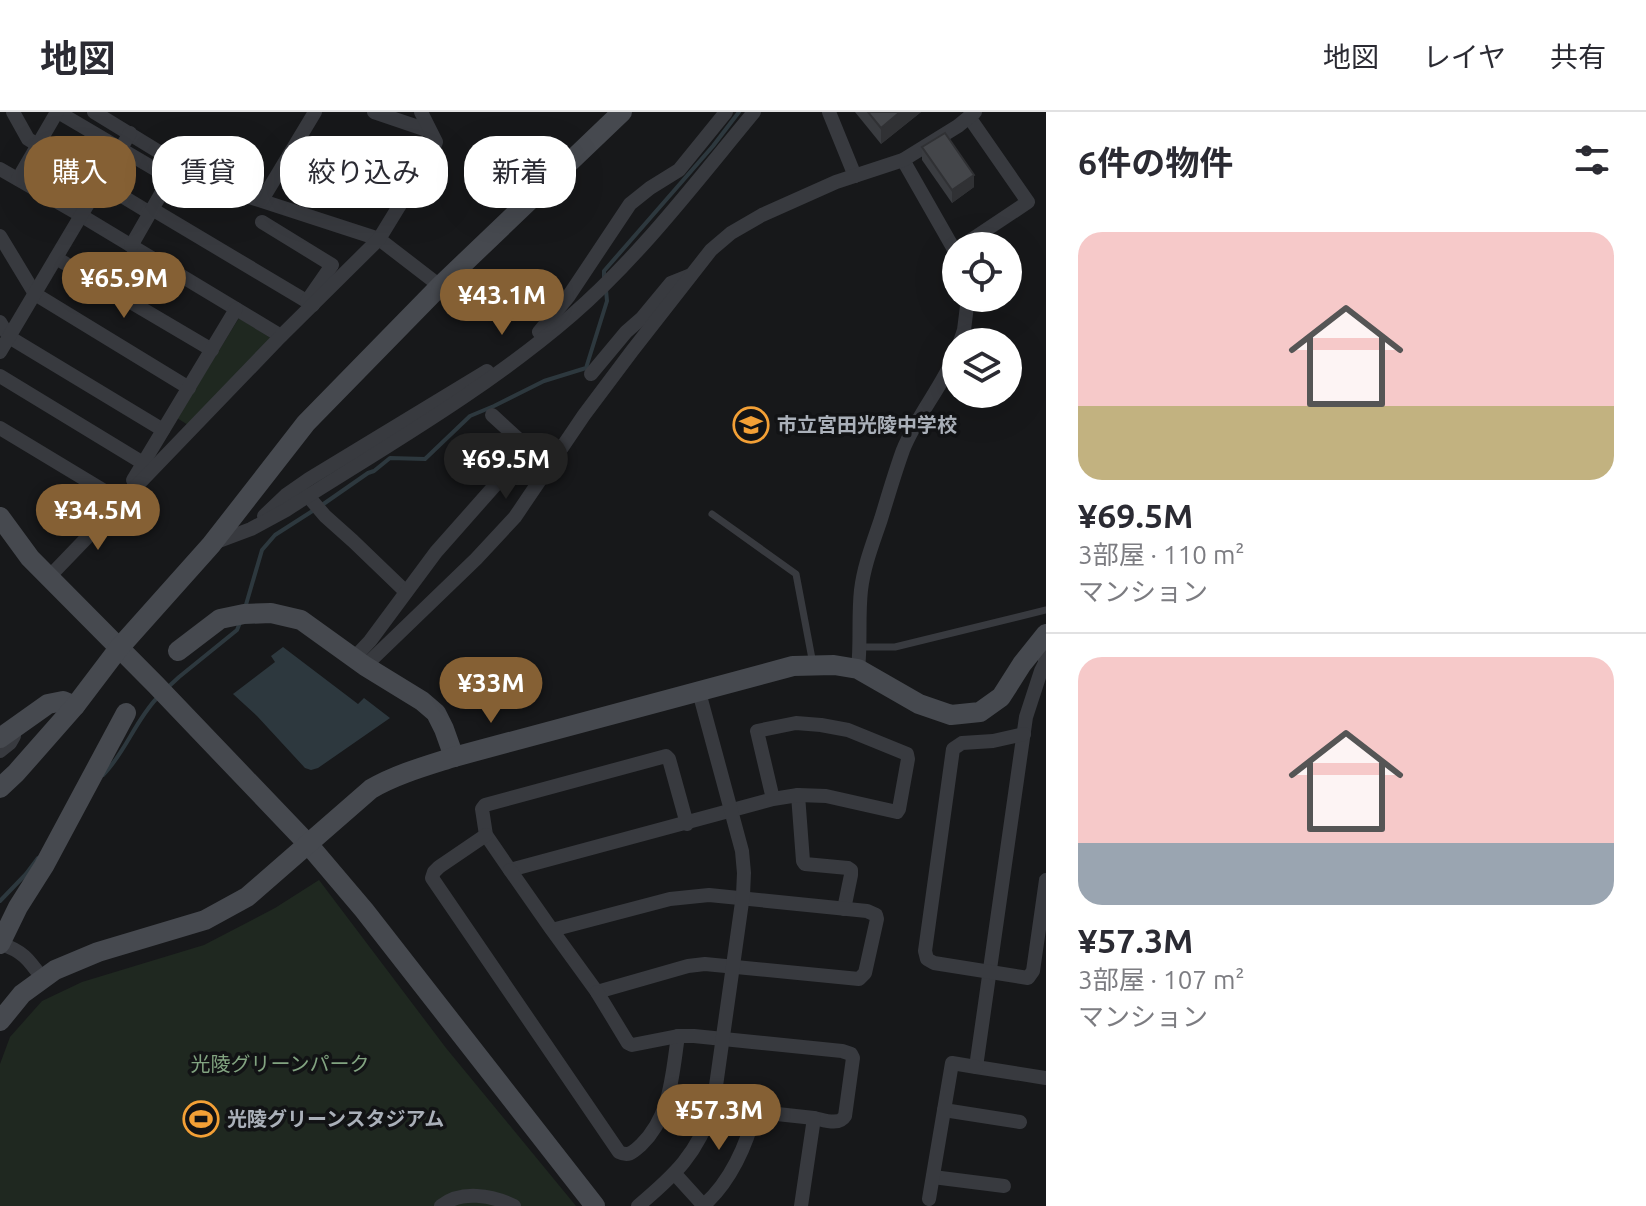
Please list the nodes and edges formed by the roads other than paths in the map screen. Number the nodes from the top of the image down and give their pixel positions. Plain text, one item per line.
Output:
1 (13, 112) edge
2 (58, 112) edge
3 (94, 112) edge
4 (315, 112) edge
5 (374, 112) edge
6 (421, 112) edge
7 (622, 112) edge
8 (726, 112) edge
9 (754, 112) edge
10 (829, 112) edge
11 (972, 114) edge
12 (430, 131) junction
13 (130, 133) junction
14 (26, 136) edge
15 (43, 136) edge
16 (100, 136) edge
17 (128, 136) edge
18 (300, 136) edge
19 (433, 136) edge
20 (152, 147) edge
21 (903, 160) junction
22 (0, 169) edge
23 (24, 169) edge
24 (280, 170) edge
25 (855, 176) junction
26 (18, 179) junction
27 (264, 197) edge
28 (264, 201) edge
29 (136, 202) edge
30 (86, 208) edge
31 (153, 208) edge
32 (398, 208) edge
33 (151, 211) junction
34 (82, 216) junction
35 (262, 222) dead end
36 (946, 232) edge
37 (984, 232) edge
38 (0, 236) edge
39 (379, 239) junction
40 (131, 246) junction
41 (56, 258) junction
42 (692, 275) junction
43 (440, 286) junction
44 (35, 294) junction
45 (310, 303) junction
46 (236, 309) junction
47 (0, 322) edge
48 (281, 336) junction
49 (9, 337) junction
50 (212, 350) junction
51 (0, 352) edge
52 (591, 374) dead end
53 (0, 376) edge
54 (942, 381) edge
55 (189, 388) junction
56 (492, 415) dead end
57 (0, 428) edge
58 (163, 430) junction
59 (143, 463) junction
60 (308, 496) junction
61 (121, 501) junction
62 (712, 514) dead end
63 (0, 517) edge
64 (251, 529) junction
65 (211, 545) junction
66 (49, 577) junction
67 (406, 592) junction
68 (1046, 610) edge
69 (1045, 635) edge
70 (861, 647) junction
71 (119, 648) junction
72 (178, 651) dead end
73 (360, 662) junction
74 (813, 666) junction
75 (858, 669) junction
76 (1042, 687) edge
77 (699, 692) junction
78 (75, 706) junction
79 (126, 713) dead end
80 (7, 733) edge
81 (1024, 734) junction
82 (0, 751) edge
83 (454, 757) junction
84 (0, 788) edge
85 (798, 795) junction
86 (773, 799) junction
87 (731, 811) junction
88 (687, 824) junction
89 (486, 835) junction
90 (308, 844) junction
91 (510, 870) junction
92 (1046, 880) edge
93 (742, 898) junction
94 (844, 909) junction
95 (552, 930) junction
96 (0, 944) edge
97 (733, 968) junction
98 (989, 973) junction
99 (42, 978) junction
100 (597, 992) junction
101 (0, 1021) edge
102 (678, 1036) junction
103 (723, 1040) junction
104 (976, 1067) junction
105 (1046, 1078) edge
106 (713, 1107) junction
107 (944, 1110) junction
108 (755, 1111) junction
109 (814, 1118) junction
110 (1020, 1122) dead end
111 (675, 1174) junction
112 (933, 1177) junction
113 (1004, 1186) dead end
114 (929, 1199) dead end
115 (441, 1206) edge
116 (514, 1206) edge
117 (595, 1206) edge
118 (638, 1206) edge
119 (704, 1206) edge
120 (801, 1206) edge

1 - 14 street
2 - 15 street
2 - 16 street
3 - 13 street
4 - 18 street
5 - 12 street
6 - 12 street
7 - 43 street
8 - 64 street
9 - 60 street
10 - 25 street
11 - 21 street
11 - 37 street
12 - 19 street
13 - 17 street
13 - 20 street
21 - 25 street
21 - 36 street
22 - 26 street
23 - 26 street
24 - 27 street
25 - 42 street
26 - 34 street
28 - 39 street
29 - 33 street
30 - 34 street
31 - 33 street
32 - 39 street
33 - 40 street
33 - 45 street
34 - 40 street
34 - 41 street
35 - 45 street
38 - 44 street
39 - 43 street
39 - 45 street
40 - 46 street
41 - 44 street
41 - 50 street
42 - 52 street
42 - 73 street
43 - 65 street
44 - 49 street
44 - 55 street
45 - 48 street
46 - 48 street
46 - 50 street
47 - 49 street
48 - 61 street
49 - 51 street
49 - 58 street
50 - 55 street
53 - 59 street
54 - 70 street
55 - 58 street
56 - 67 street
57 - 61 street
58 - 59 street
59 - 61 street
60 - 64 street
60 - 67 street
61 - 66 street
62 - 74 lane
63 - 66 street
64 - 65 street
65 - 71 street
66 - 71 street
67 - 73 street
68 - 70 lane
69 - 75 street
69 - 76 street
70 - 75 street
71 - 78 street
71 - 90 street
72 - 73 street
73 - 83 street
74 - 75 street
74 - 77 street
76 - 81 street
77 - 83 street
77 - 87 street
78 - 80 street
78 - 84 street
79 - 96 street
80 - 82 street
81 - 98 street
81 - 98 street
83 - 90 street
85 - 86 street
85 - 86 street
85 - 94 street
86 - 87 street
87 - 88 street
87 - 93 street
88 - 89 street
88 - 91 street
89 - 91 street
89 - 102 street
90 - 99 street
90 - 117 street
91 - 95 street
92 - 98 street
93 - 94 street
93 - 95 street
93 - 97 street
94 - 97 street
95 - 100 street
96 - 99 street
97 - 100 street
97 - 103 street
98 - 104 street
99 - 101 street
100 - 102 street
102 - 103 street
103 - 106 street
103 - 109 street
104 - 105 street
104 - 107 street
106 - 108 street
106 - 111 street
107 - 110 street
107 - 112 street
108 - 109 street
108 - 119 street
109 - 120 street
111 - 118 street
111 - 119 street
112 - 113 street
112 - 114 street
115 - 116 street

